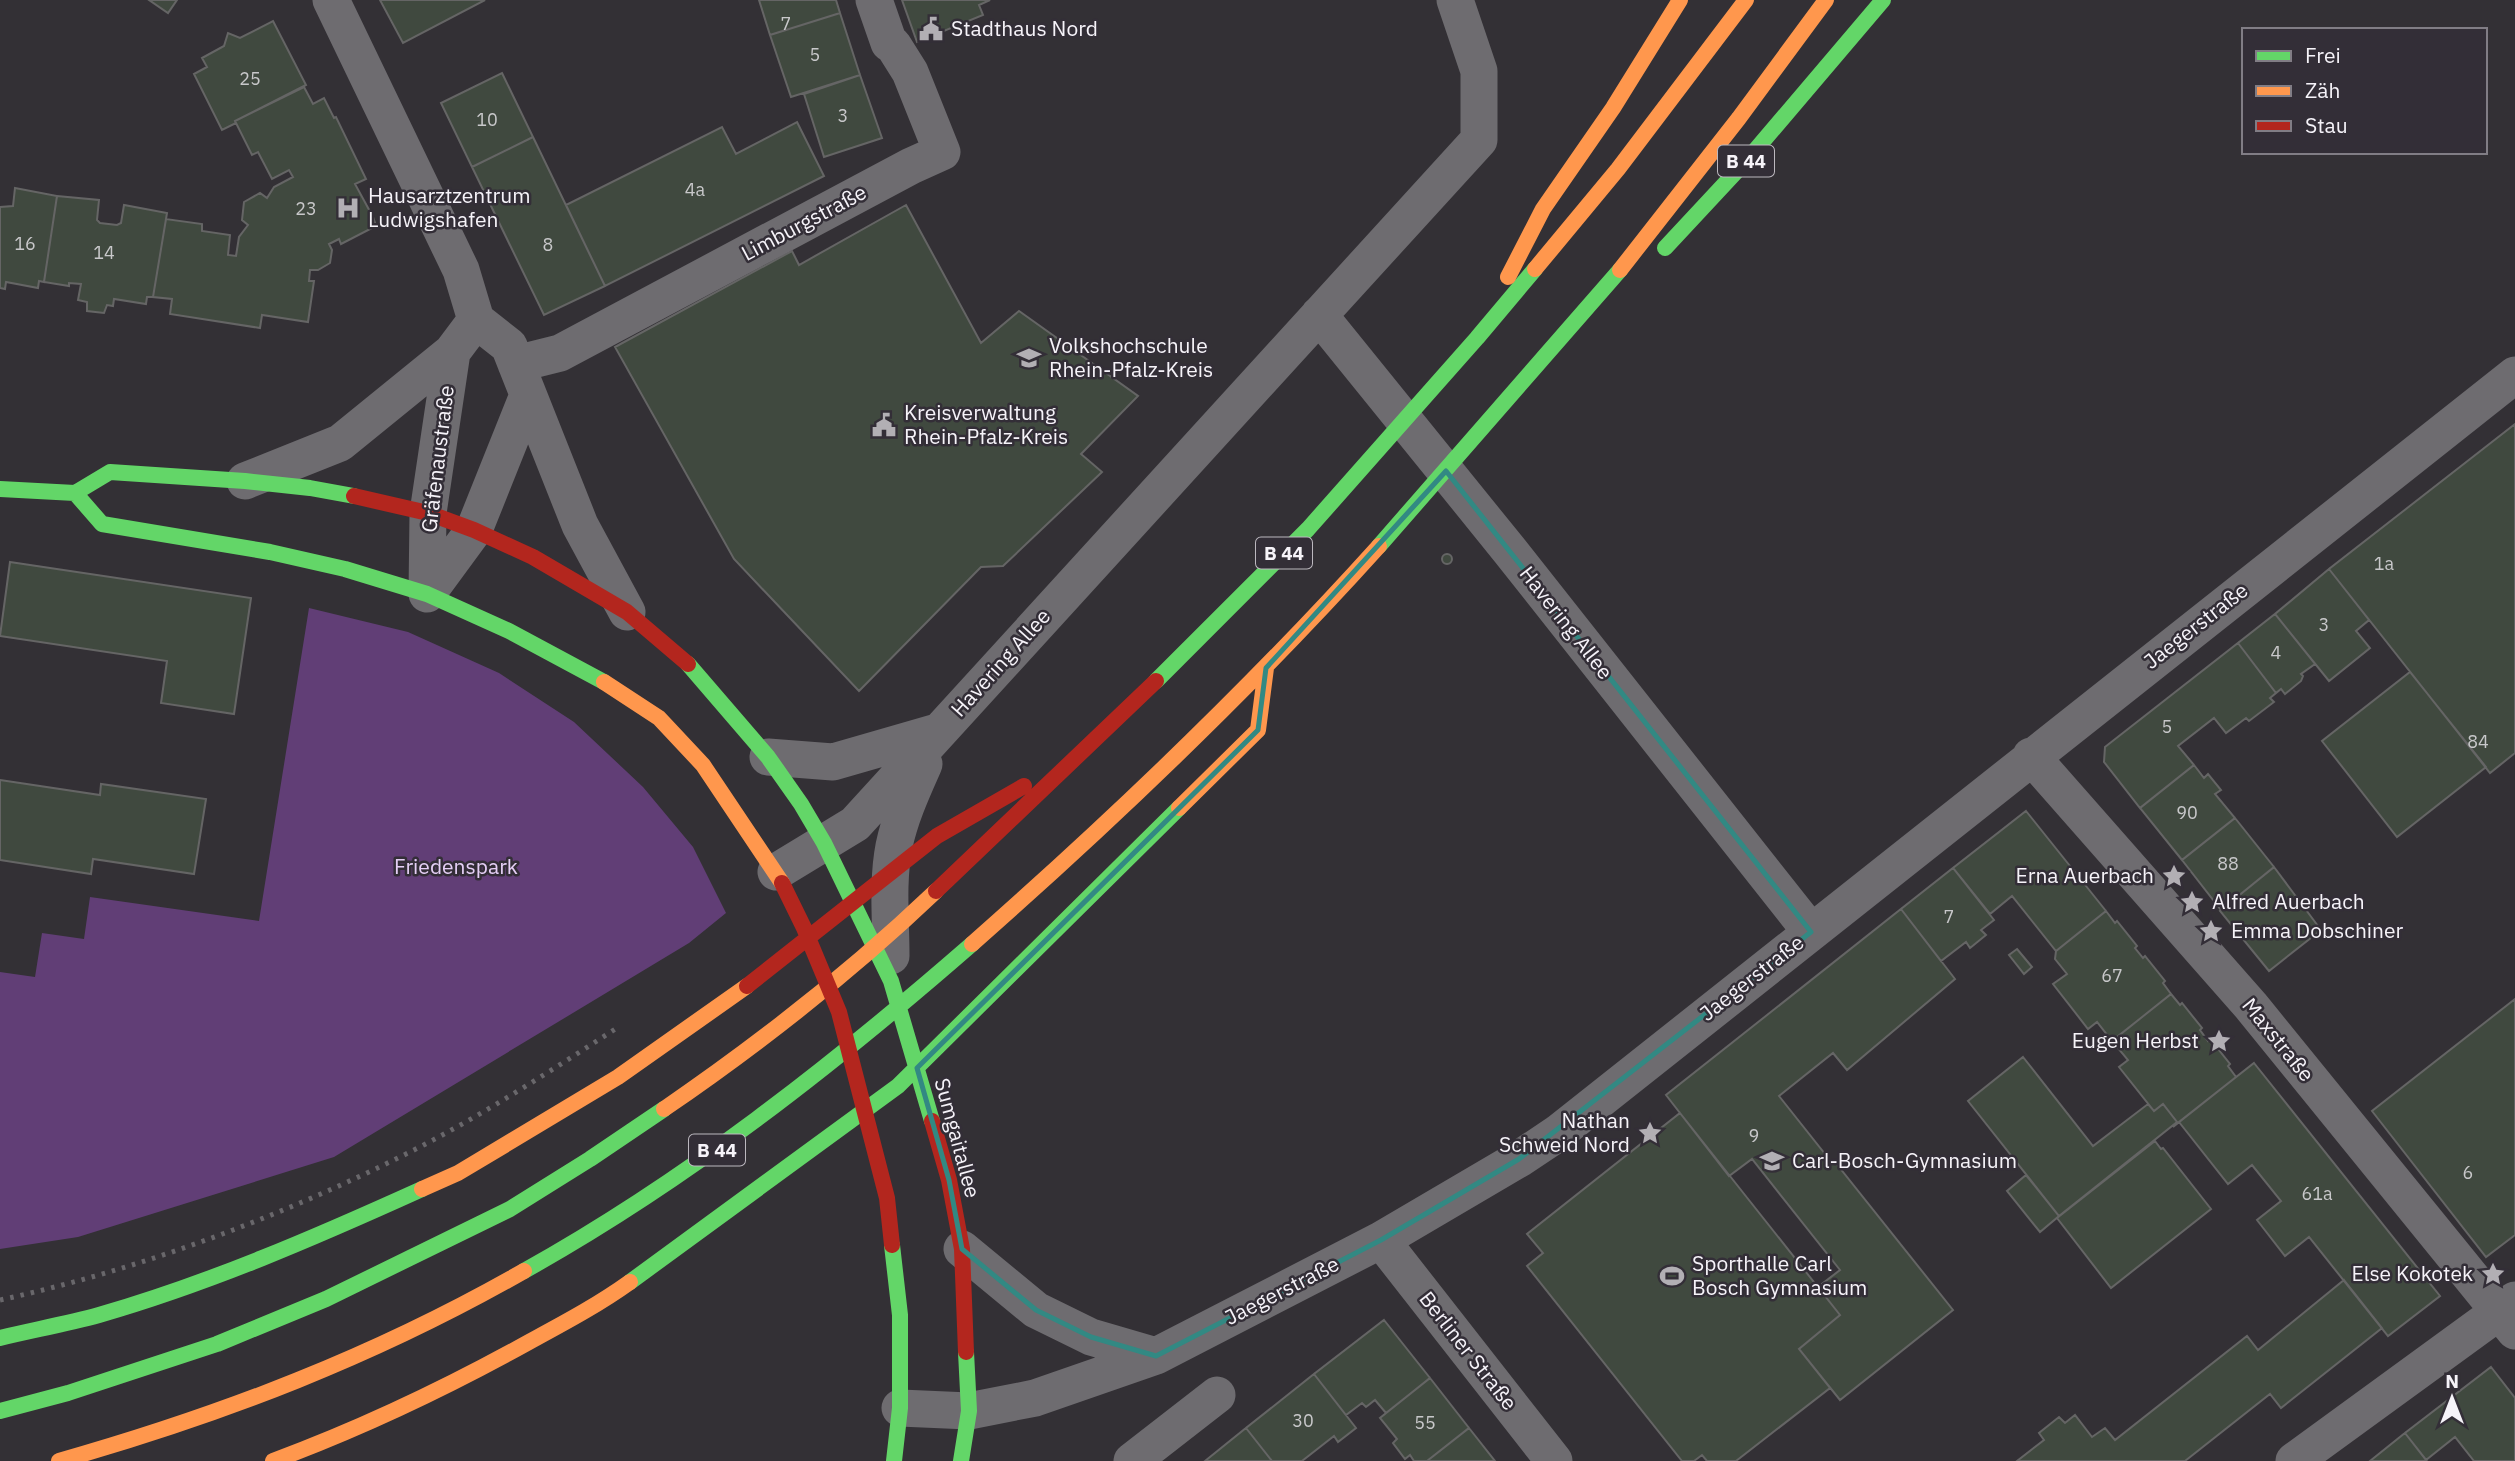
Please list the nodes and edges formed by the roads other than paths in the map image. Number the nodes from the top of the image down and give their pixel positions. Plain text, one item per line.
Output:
1 (331, 0) edge
2 (874, 0) edge
3 (1455, 0) edge
4 (1680, 0) edge
5 (1746, 0) edge
6 (1826, 0) edge
7 (1883, 0) edge
8 (1659, 256) dead end
9 (1638, 272) dead end
10 (1603, 291) junction
11 (1319, 315) junction
12 (477, 320) junction
13 (1477, 338) junction
14 (452, 352) junction
15 (2515, 375) edge
16 (522, 379) junction
17 (245, 481) junction
18 (0, 489) edge
19 (75, 493) junction
20 (428, 513) junction
21 (474, 530) junction
22 (427, 594) junction
23 (627, 612) junction
24 (1266, 668) junction
25 (938, 732) junction
26 (1078, 756) junction
27 (2031, 756) junction
28 (768, 757) junction
29 (824, 843) junction
30 (776, 872) junction
31 (1811, 932) junction
32 (891, 981) junction
33 (1381, 1240) junction
34 (962, 1249) junction
35 (2510, 1315) edge
36 (0, 1338) edge
37 (1156, 1356) junction
38 (1217, 1395) dead end
39 (900, 1408) junction
40 (0, 1411) edge
41 (969, 1411) junction
42 (59, 1461) edge
43 (274, 1461) edge
44 (894, 1461) edge
45 (961, 1461) edge
46 (1132, 1461) edge
47 (1554, 1461) edge
48 (2294, 1461) edge

1 - 12 street
2 - 16 street, Limburgstraße
3 - 11 street, Havering Allee
4 - 13 main road
5 - 13 main road, B 44
6 - 10 main road, B 44
7 - 8 main road, B 44
9 - 10 main road, B 44
10 - 24 main road, B 44
11 - 25 street, Havering Allee
11 - 31 street, Havering Allee
12 - 14 street, Gräfenaustraße
12 - 16 street
13 - 26 main road, B 44
14 - 17 street, Gräfenaustraße
14 - 20 street, Gräfenaustraße
15 - 27 street, Jaegerstraße
16 - 21 street, Gräfenaustraße
16 - 23 street
17 - 19 main road, Sumgaitallee
17 - 20 main road, Sumgaitallee
18 - 19 main road
19 - 22 main road
20 - 21 main road, Sumgaitallee
20 - 22 street, Gräfenaustraße
21 - 22 street, Gräfenaustraße
21 - 23 main road, Sumgaitallee
22 - 30 main road
23 - 28 main road, Sumgaitallee
24 - 42 main road, B 44
24 - 43 main road
25 - 28 street, Havering Allee
25 - 29 street, Havering Allee
25 - 32 street, Havering Allee
26 - 36 main road
26 - 40 main road, B 44
27 - 31 street, Jaegerstraße
27 - 35 street, Maxstraße
28 - 29 main road, Sumgaitallee
29 - 30 street, Havering Allee
29 - 32 main road, Sumgaitallee
30 - 39 main road
31 - 33 street, Jaegerstraße
32 - 34 main road, Sumgaitallee
33 - 37 street, Jaegerstraße
33 - 47 street, Berliner Straße
34 - 37 street
34 - 41 main road, Sumgaitallee
35 - 48 street
37 - 41 street, Jaegerstraße
38 - 46 street
39 - 41 street, Jaegerstraße
39 - 44 main road
41 - 45 main road, Sumgaitallee

